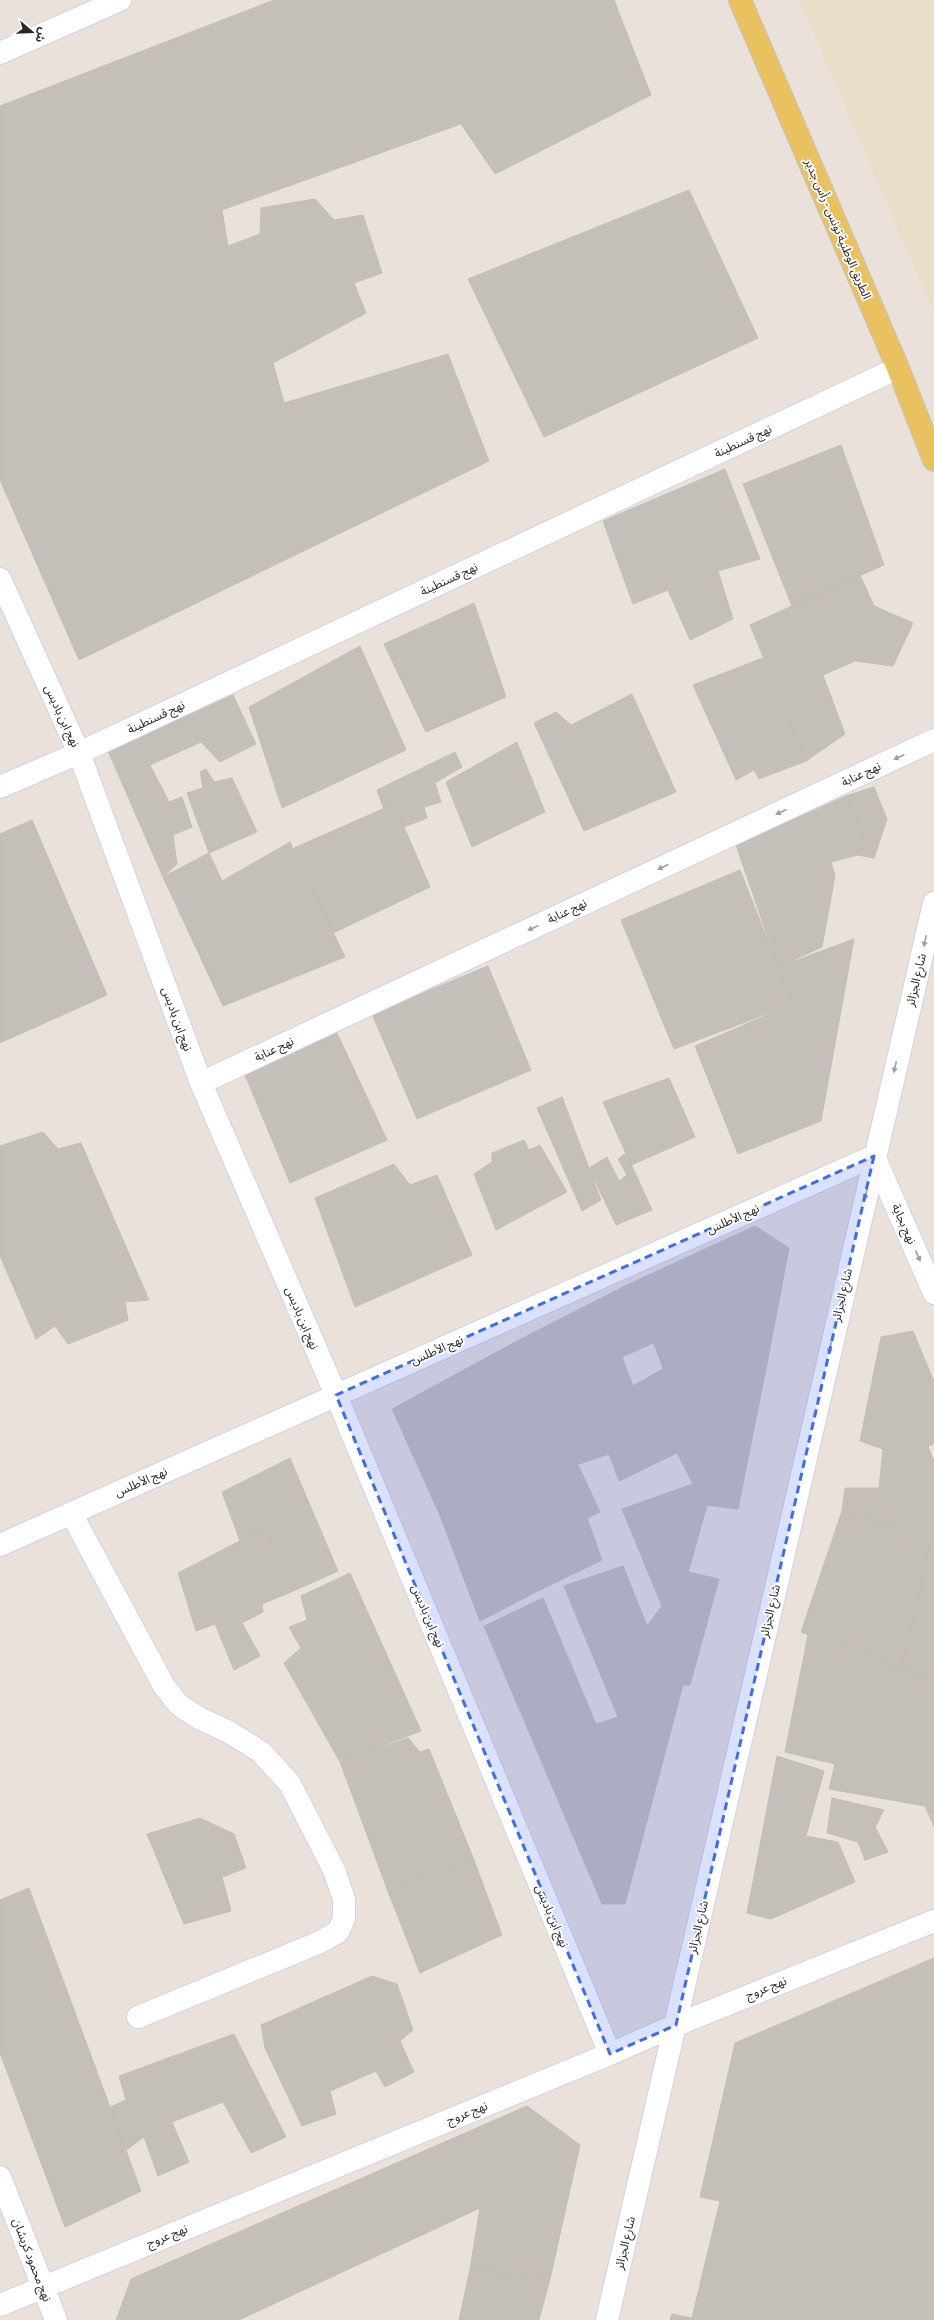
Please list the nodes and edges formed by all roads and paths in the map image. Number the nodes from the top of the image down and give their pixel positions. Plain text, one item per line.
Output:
1 (120, 0) edge
2 (740, 0) edge
3 (0, 53) edge
4 (898, 368) junction
5 (934, 460) edge
6 (0, 579) edge
7 (934, 740) edge
8 (79, 753) junction
9 (0, 787) edge
10 (934, 903) edge
11 (201, 1083) junction
12 (874, 1156) junction
13 (934, 1293) edge
14 (336, 1395) junction
15 (71, 1513) junction
16 (0, 1545) edge
17 (934, 1921) edge
18 (138, 2017) dead end
19 (676, 2025) junction
20 (610, 2054) junction
21 (0, 2177) edge
22 (43, 2287) junction
23 (0, 2305) edge
24 (56, 2320) edge
25 (607, 2320) edge

1 - 3 street
2 - 4 main road, الطريق الوطنية تونس - رأس جدير
4 - 5 main road, الطريق الوطنية تونس - رأس جدير
4 - 8 street, نهج قسنطينة
6 - 8 street, نهج ابن باديس
7 -> 11 street, نهج عنابة
8 - 9 street, نهج قسنطينة
8 - 11 street, نهج ابن باديس
10 -> 12 street, شارع الجزائر
11 - 14 street, نهج ابن باديس
12 -> 13 street, نهج بجاية
12 - 14 street, نهج الأطلس
12 -> 19 street, شارع الجزائر
14 - 15 street, نهج الأطلس
14 - 20 street, نهج ابن باديس
15 - 16 street, نهج الأطلس
15 - 18 street
17 - 19 street, نهج عروج
19 - 20 street, نهج عروج
19 - 25 street, شارع الجزائر
20 - 22 street, نهج عروج
21 - 22 street, نهج محمود كريشان
22 - 23 street, نهج عروج
22 - 24 street, نهج محمود كريشان

